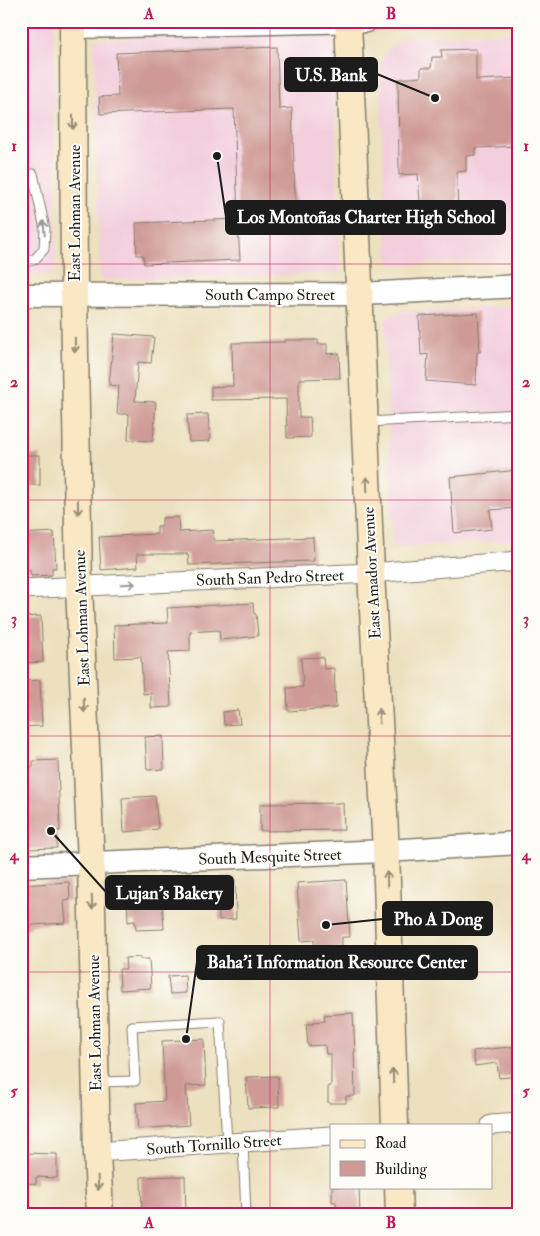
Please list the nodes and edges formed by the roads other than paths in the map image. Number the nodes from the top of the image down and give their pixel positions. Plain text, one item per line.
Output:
1 (354, 22) edge
2 (73, 24) edge
3 (21, 174) edge
4 (21, 263) edge
5 (519, 286) edge
6 (360, 294) junction
7 (21, 295) edge
8 (74, 296) junction
9 (519, 414) edge
10 (365, 422) junction
11 (519, 561) edge
12 (371, 573) junction
13 (80, 586) junction
14 (21, 589) edge
15 (519, 843) edge
16 (386, 851) junction
17 (91, 863) junction
18 (21, 866) edge
19 (95, 1082) junction
20 (519, 1123) edge
21 (395, 1124) edge
22 (492, 1125) edge
23 (330, 1136) edge
24 (235, 1143) junction
25 (97, 1152) junction
26 (398, 1188) edge
27 (100, 1215) edge
28 (246, 1215) edge
29 (399, 1215) edge

1 - 2 street
1 - 6 main road, East Amador Avenue
2 -> 8 main road, East Lohman Avenue
4 -> 3 lane
5 - 6 street, South Campo Street
6 - 8 street, South Campo Street
6 - 10 main road, East Amador Avenue
7 - 8 street, South Campo Street
8 -> 13 main road, East Lohman Avenue
9 - 10 lane
12 -> 10 main road, East Amador Avenue
11 - 12 street, South San Pedro Street
13 -> 12 street, South San Pedro Street
16 -> 12 main road, East Amador Avenue
13 - 14 street, South San Pedro Street
13 -> 17 main road, East Lohman Avenue
15 - 16 street, South Mesquite Street
16 - 17 street, South Mesquite Street
21 -> 16 main road, East Amador Avenue
17 - 18 street, South Mesquite Street
17 -> 19 main road, East Lohman Avenue
19 - 24 lane
19 - 25 main road, East Lohman Avenue
20 - 22 street
23 - 24 street, South Tornillo Street
24 - 25 street, South Tornillo Street
24 - 28 lane
25 -> 27 main road, East Lohman Avenue
26 - 29 main road

